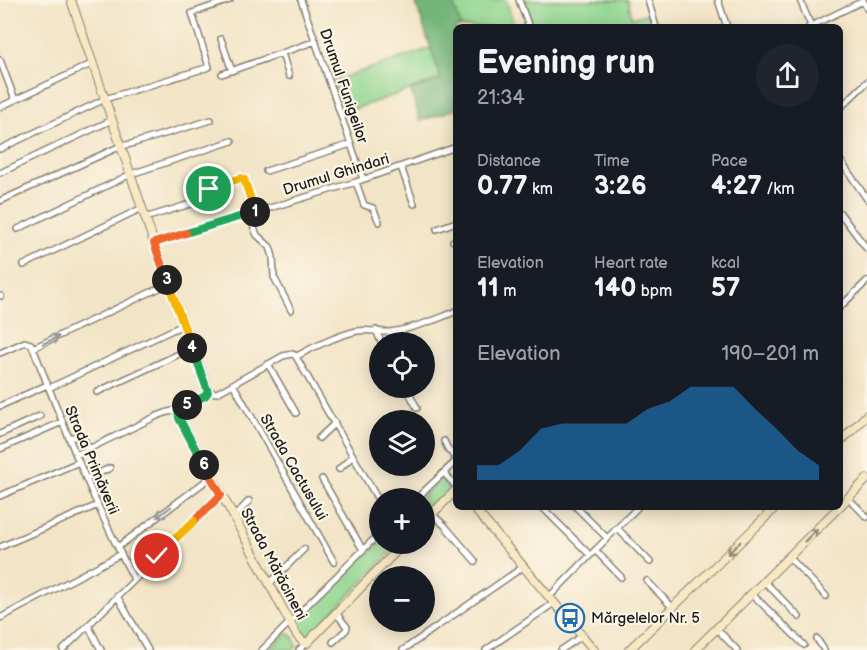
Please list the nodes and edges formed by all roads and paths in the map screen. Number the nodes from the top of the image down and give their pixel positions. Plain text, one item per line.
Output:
1 (71, 0) edge
2 (230, 0) edge
3 (301, 0) edge
4 (519, 0) edge
5 (648, 0) edge
6 (718, 0) edge
7 (800, 0) edge
8 (863, 0) edge
9 (867, 9) edge
10 (528, 24) edge
11 (655, 24) edge
12 (726, 24) edge
13 (809, 24) edge
14 (816, 24) edge
15 (221, 39) dead end
16 (316, 41) junction
17 (282, 53) junction
18 (0, 60) edge
19 (93, 63) junction
20 (232, 71) junction
21 (222, 74) dead end
22 (290, 76) dead end
23 (865, 84) edge
24 (867, 93) edge
25 (105, 99) junction
26 (15, 100) junction
27 (843, 105) edge
28 (0, 107) edge
29 (112, 120) junction
30 (211, 120) dead end
31 (232, 141) dead end
32 (351, 144) junction
33 (121, 146) junction
34 (453, 148) edge
35 (0, 149) edge
36 (843, 164) edge
37 (400, 167) junction
38 (266, 171) dead end
39 (0, 173) edge
40 (130, 174) junction
41 (363, 179) junction
42 (356, 182) junction
43 (211, 197) dead end
44 (867, 199) edge
45 (0, 201) edge
46 (200, 201) dead end
47 (414, 204) dead end
48 (142, 208) junction
49 (255, 212) junction
50 (248, 214) junction
51 (843, 217) edge
52 (145, 218) junction
53 (379, 222) dead end
54 (453, 223) edge
55 (18, 229) dead end
56 (437, 229) dead end
57 (154, 243) junction
58 (867, 249) edge
59 (24, 265) dead end
60 (867, 281) edge
61 (168, 284) junction
62 (843, 304) edge
63 (291, 310) dead end
64 (453, 312) edge
65 (183, 325) junction
66 (376, 330) joint
67 (33, 348) junction
68 (192, 348) junction
69 (0, 353) edge
70 (295, 355) junction
71 (268, 364) junction
72 (233, 384) junction
73 (48, 387) junction
74 (97, 392) dead end
75 (208, 392) junction
76 (412, 398) edge
77 (0, 406) edge
78 (417, 408) dead end
79 (178, 410) junction
80 (296, 413) dead end
81 (867, 415) edge
82 (40, 416) dead end
83 (62, 422) junction
84 (335, 423) junction
85 (0, 434) edge
86 (69, 438) junction
87 (319, 438) dead end
88 (843, 439) edge
89 (444, 441) dead end
90 (0, 449) edge
91 (89, 449) junction
92 (353, 456) junction
93 (453, 456) edge
94 (77, 458) junction
95 (453, 463) edge
96 (110, 468) dead end
97 (339, 469) dead end
98 (444, 473) junction
99 (211, 477) junction
100 (86, 479) junction
101 (322, 479) dead end
102 (867, 479) edge
103 (453, 484) edge
104 (371, 488) edge
105 (428, 488) edge
106 (453, 491) edge
107 (221, 495) junction
108 (0, 496) edge
109 (848, 498) junction
110 (249, 501) dead end
111 (843, 502) edge
112 (98, 505) junction
113 (476, 510) edge
114 (545, 510) edge
115 (579, 510) edge
116 (632, 510) edge
117 (773, 510) edge
118 (835, 510) edge
119 (435, 511) edge
120 (234, 517) junction
121 (435, 517) edge
122 (867, 517) edge
123 (617, 528) junction
124 (607, 538) junction
125 (369, 544) edge
126 (0, 547) edge
127 (118, 547) junction
128 (304, 549) dead end
129 (363, 550) junction
130 (595, 550) junction
131 (393, 554) edge
132 (121, 555) junction
133 (590, 555) junction
134 (789, 557) junction
135 (475, 561) dead end
136 (334, 562) dead end
137 (650, 562) dead end
138 (524, 567) junction
139 (621, 578) dead end
140 (134, 579) junction
141 (647, 581) dead end
142 (764, 581) junction
143 (270, 584) junction
144 (752, 594) junction
145 (117, 596) junction
146 (826, 596) dead end
147 (551, 600) junction
148 (673, 608) junction
149 (336, 613) junction
150 (799, 617) dead end
151 (0, 618) edge
152 (290, 622) junction
153 (88, 625) junction
154 (717, 629) junction
155 (582, 636) junction
156 (816, 639) dead end
157 (333, 642) dead end
158 (307, 643) junction
159 (804, 645) dead end
160 (589, 648) edge
161 (64, 649) edge
162 (101, 650) edge
163 (148, 650) edge
164 (262, 650) edge
165 (299, 650) edge
166 (403, 650) edge
167 (486, 650) edge
168 (561, 650) edge
169 (629, 650) edge
170 (695, 650) edge
171 (737, 650) edge
172 (824, 650) edge

1 - 19 street
2 - 25 street
3 - 16 street, Drumul Funigeilor
4 - 10 street
5 - 11 street
6 - 12 street
7 - 13 street
8 - 9 street
8 - 14 street
15 - 20 street
16 - 17 street
16 - 32 street, Drumul Funigeilor
17 - 20 street
17 - 22 street
18 - 26 street
19 - 25 street
19 - 26 street
20 - 21 street
23 - 24 street
23 - 27 street
25 - 29 street
25 - 35 street
26 - 28 street
29 - 33 street
29 - 39 street
30 - 33 street
31 - 40 street
32 - 38 street
32 - 41 street, Drumul Funigeilor
33 - 40 street
33 - 45 street
34 - 37 street, Drumul Ghindari
36 - 44 street
37 - 41 street, Drumul Ghindari
37 - 47 street
40 - 48 street
40 - 55 street
41 - 42 street, Drumul Ghindari
42 - 49 street, Drumul Ghindari
42 - 53 street
43 - 49 street
46 - 52 street
48 - 52 street
48 - 59 street
49 - 50 street, Drumul Ghindari
50 - 57 street, Drumul Ghindari
50 - 63 street
51 - 58 street
52 - 57 street
54 - 56 street
57 - 61 street
60 - 62 street
61 - 65 street
67 -> 61 street
64 - 66 street
65 - 68 street
65 - 73 street
66 - 70 street
67 - 69 street
67 - 73 street, Strada Primăverii
68 - 74 street
68 - 75 street
70 - 71 street
70 - 84 street
71 - 72 street
71 - 80 street
72 - 75 street
72 - 136 street, Strada Cactusului
73 - 77 street
73 - 83 street, Strada Primăverii
75 - 79 street
76 - 78 street
79 - 91 street
79 - 99 street, Strada Mărăcineni
81 - 88 street
82 - 85 street
83 - 86 street, Strada Primăverii
83 - 90 street
84 - 87 street
84 - 92 street
86 - 91 street
86 - 94 street, Strada Primăverii
89 - 93 street
91 - 94 street
92 - 97 street
92 - 104 street
94 - 100 street, Strada Primăverii
94 - 108 street
95 - 98 street
96 - 100 street
98 - 103 street
98 - 105 street
99 - 107 street, Strada Mărăcineni
99 -> 127 street
100 - 112 street, Strada Primăverii
101 - 129 street
102 - 109 street
106 - 119 street
107 - 120 street, Strada Mărăcineni
107 - 140 street
109 - 111 street
109 - 122 street
110 - 120 street
112 - 126 street
112 - 127 street, Strada Primăverii
113 - 138 street
114 - 133 street
115 - 124 street
116 - 123 street
117 -> 148 street
134 -> 118 street
120 - 143 street, Strada Mărăcineni
121 - 135 street
123 - 124 street
123 - 137 street
124 - 130 street
125 - 129 street
127 - 132 street, Strada Primăverii
128 - 143 street
129 - 152 street
130 - 133 street
130 - 139 street
131 - 149 street
132 - 140 street, Strada Primăverii
132 - 151 street
133 - 147 street
134 - 142 street
134 - 146 street
138 - 147 street
138 - 166 street
140 - 145 street
141 - 148 street
142 - 144 street
142 - 150 street
143 - 152 street, Strada Mărăcineni
144 - 154 street
144 - 159 street
145 - 153 street
145 - 163 street
147 - 155 street
147 - 167 street
148 - 169 street
149 - 157 street
149 - 158 street
152 - 158 street, Strada Mărăcineni
152 - 164 street
153 - 161 street
153 - 162 street
154 - 170 street
154 - 171 street
155 - 160 street
155 - 168 street
156 - 172 street
158 - 165 street

